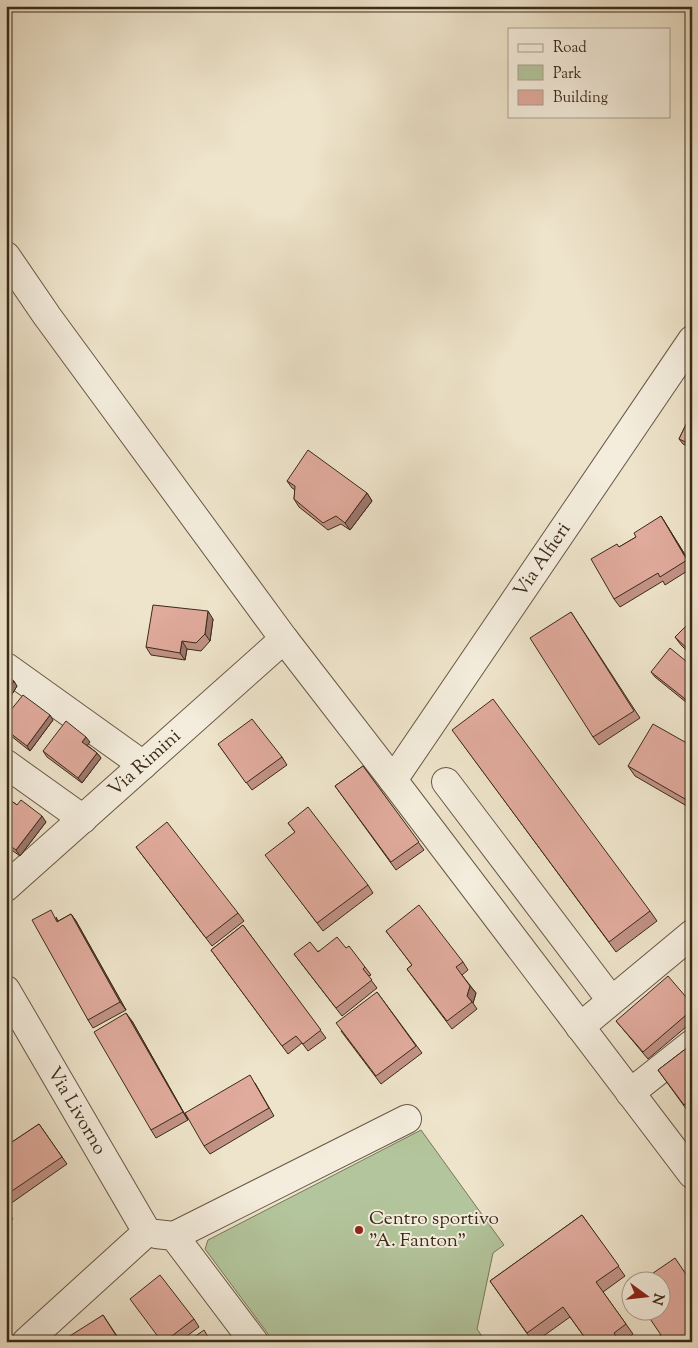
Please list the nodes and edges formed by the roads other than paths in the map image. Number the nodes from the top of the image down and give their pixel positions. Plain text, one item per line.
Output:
1 (6, 256) edge
2 (692, 340) edge
3 (284, 639) junction
4 (6, 667) edge
5 (6, 764) edge
6 (143, 765) junction
7 (393, 780) junction
8 (446, 782) dead end
9 (82, 819) junction
10 (6, 887) edge
11 (692, 934) edge
12 (6, 990) edge
13 (611, 1000) junction
14 (580, 1027) junction
15 (692, 1044) edge
16 (630, 1093) junction
17 (407, 1119) dead end
18 (692, 1174) edge
19 (147, 1232) junction
20 (174, 1236) junction
21 (26, 1342) edge
22 (254, 1342) edge

1 - 3 street
2 - 7 street, Via Alfieri
3 - 6 street, Via Rimini
3 - 7 street
4 - 6 street
5 - 9 street
6 - 9 street, Via Rimini
7 - 14 street
8 - 13 street
9 - 10 street, Via Rimini
11 - 13 street
12 - 19 street, Via Livorno
13 - 14 street
14 - 16 street
15 - 16 street
16 - 18 street
17 - 20 street
19 - 20 street
19 - 21 street
20 - 22 street

